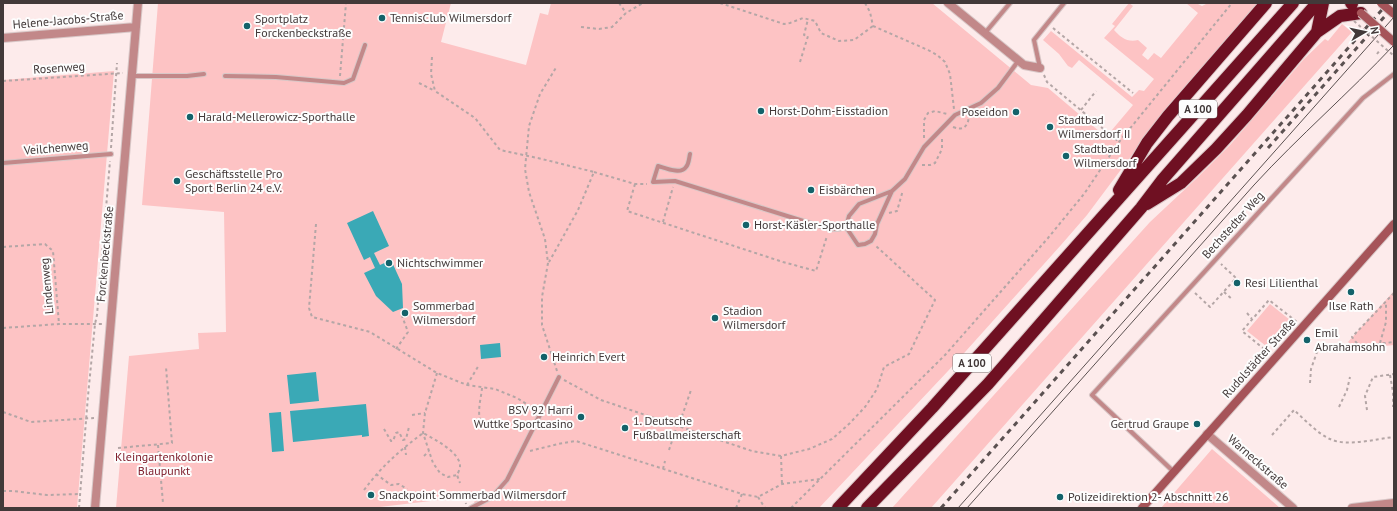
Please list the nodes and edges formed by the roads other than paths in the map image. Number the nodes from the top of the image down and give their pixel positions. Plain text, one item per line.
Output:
1 (138, 3) edge
2 (948, 3) edge
3 (1010, 3) edge
4 (1064, 3) edge
5 (1266, 3) edge
6 (1293, 3) edge
7 (1317, 3) edge
8 (1323, 3) edge
9 (1351, 3) edge
10 (1382, 3) edge
11 (1394, 14) edge
12 (1358, 17) junction
13 (136, 27) junction
14 (1317, 32) junction
15 (985, 33) junction
16 (3, 38) edge
17 (1394, 42) edge
18 (365, 45) dead end
19 (1018, 60) junction
20 (1040, 68) joint
21 (204, 74) dead end
22 (1394, 74) edge
23 (132, 76) junction
24 (226, 76) dead end
25 (111, 154) road end
26 (690, 154) dead end
27 (3, 163) edge
28 (892, 191) junction
29 (1141, 208) junction
30 (1103, 215) junction
31 (1394, 224) edge
32 (846, 227) junction
33 (559, 377) road end
34 (1207, 434) junction
35 (1174, 472) junction
36 (879, 496) junction
37 (1394, 503) edge
38 (95, 508) edge
39 (470, 508) edge
40 (838, 508) edge
41 (867, 508) edge
42 (870, 508) edge
43 (1142, 508) edge
44 (1293, 508) edge
45 (1355, 508) edge

1 - 13 street, Forckenbeckstraße
2 - 15 street
3 - 15 lane
4 - 20 lane
5 - 30 highway
6 - 30 highway, A 100
7 - 29 highway, A 100
8 - 14 highway
9 - 12 street
10 - 11 street, bridge
12 - 14 highway
12 - 17 street, bridge
13 - 16 street, Helene-Jacobs-Straße
13 - 23 street, Forckenbeckstraße
14 - 29 highway
15 - 19 street
18 - 24 lane
19 - 20 street
19 - 28 lane
21 - 23 lane
22 - 35 lane, Bechstedter Weg
23 - 38 street, Forckenbeckstraße
25 - 27 lane, Veilchenweg
26 - 32 lane
28 - 32 lane
28 - 32 lane
29 - 36 highway, A 100
30 - 40 highway, A 100
31 - 34 street, Rudolstädter Straße
33 - 39 lane
34 - 35 street, Rudolstädter Straße
34 - 44 street, Warneckstraße
35 - 43 street, Rudolstädter Straße
36 - 41 highway, A 100
36 - 42 highway
37 - 45 street

